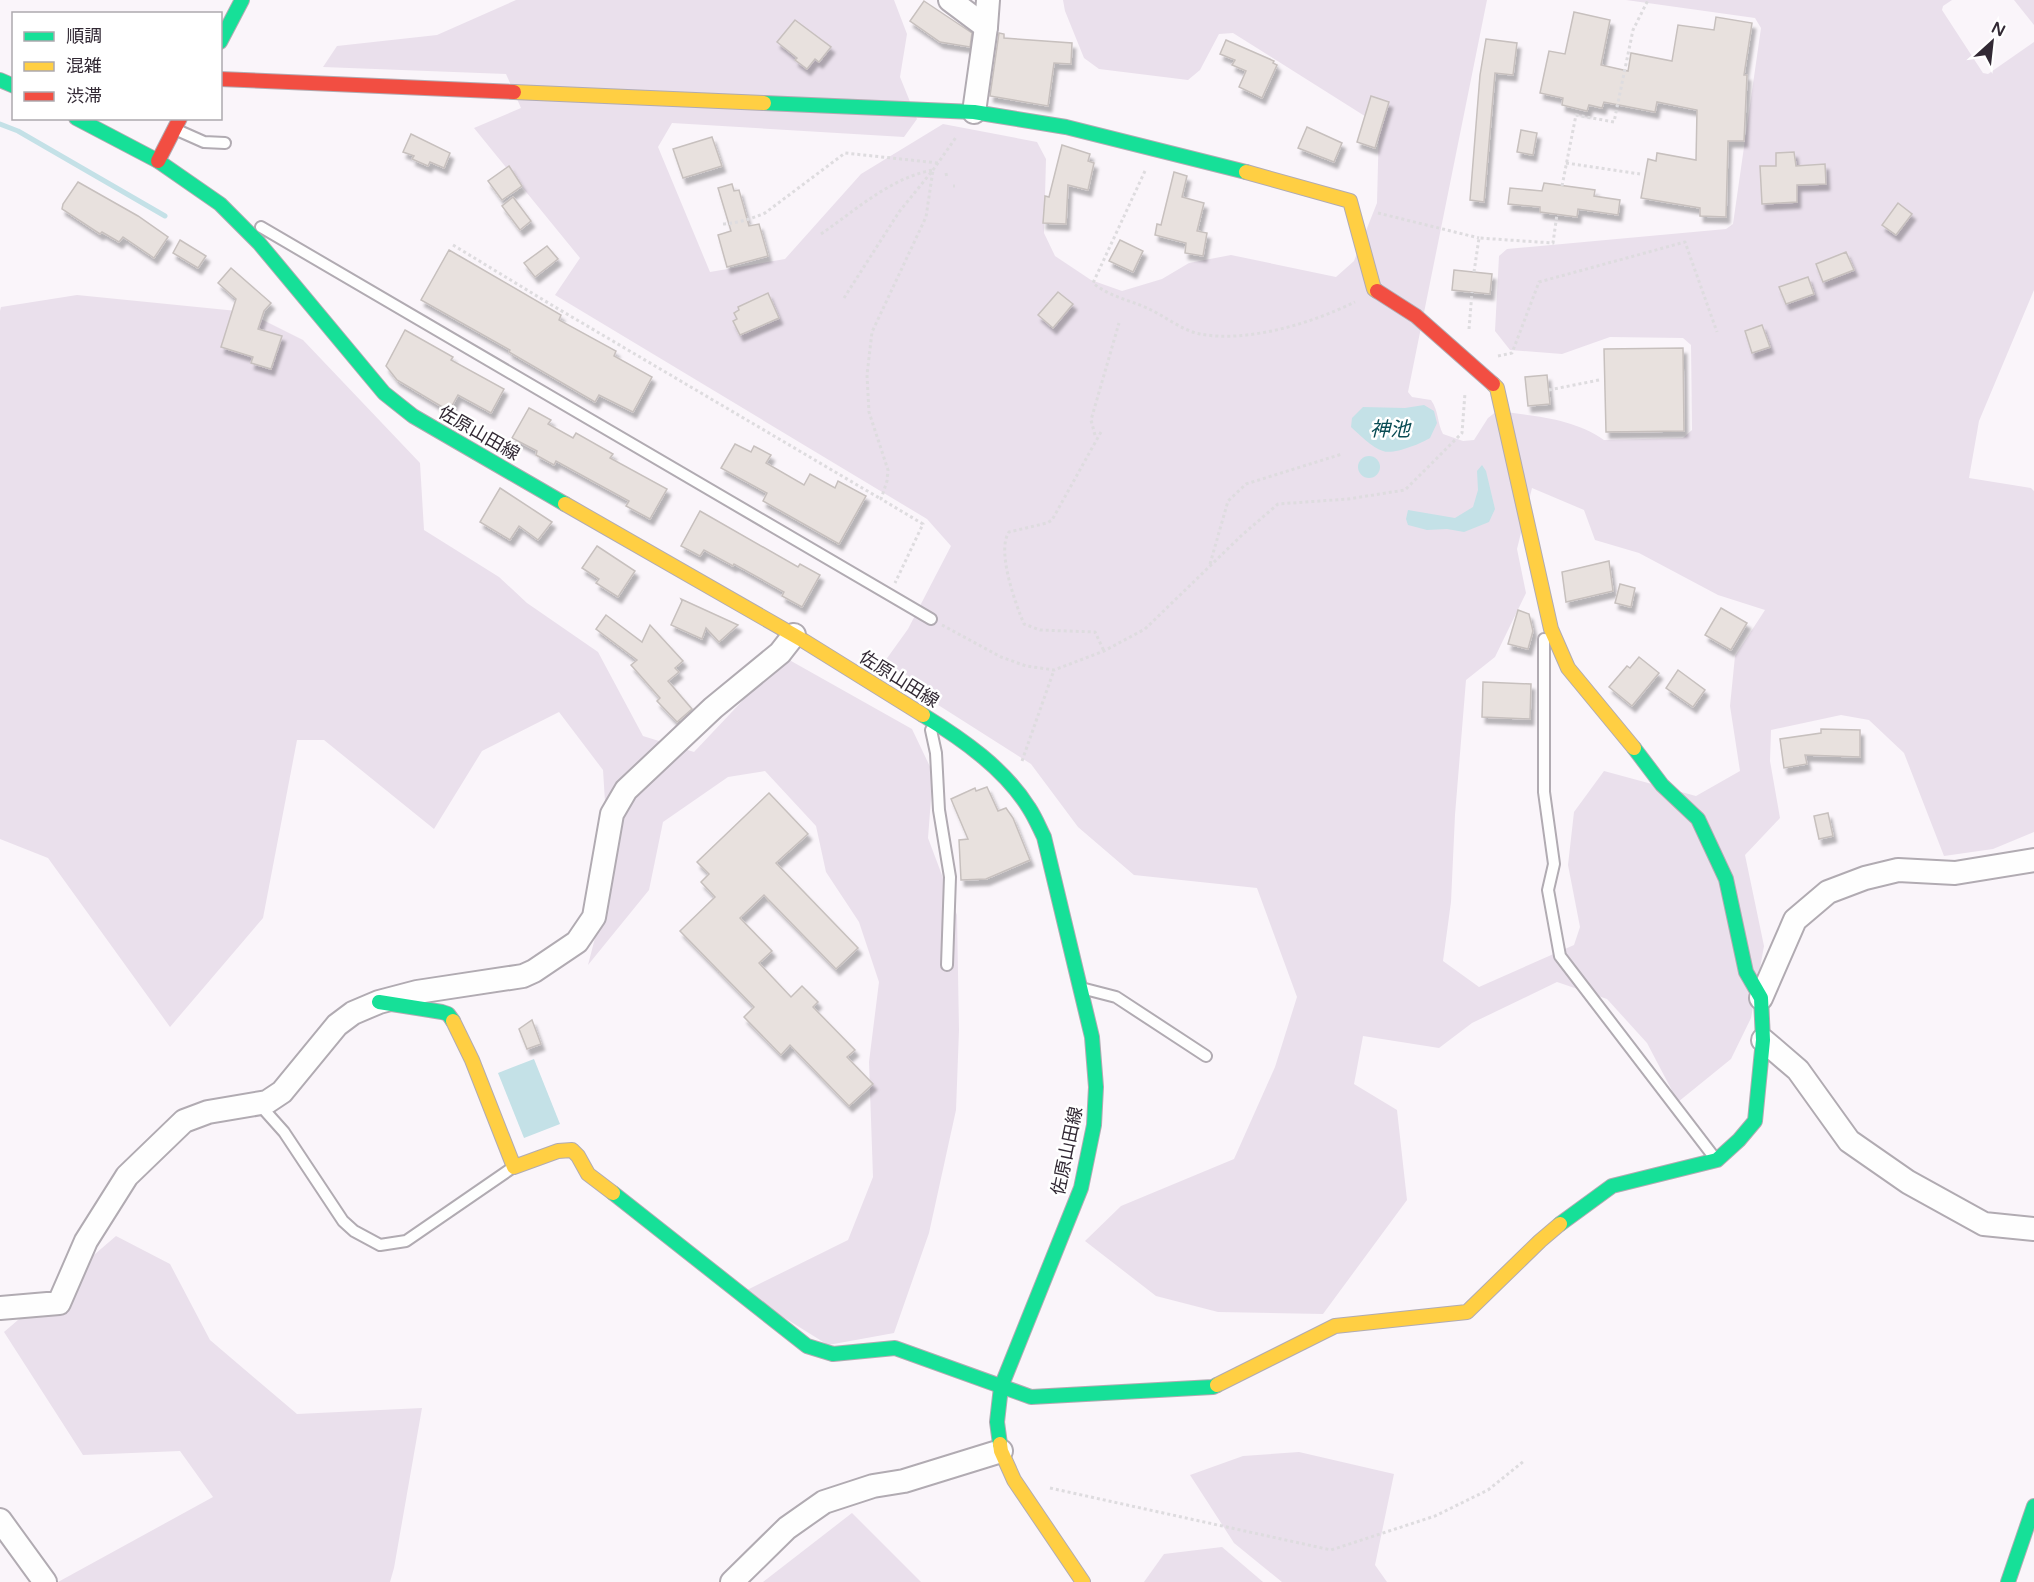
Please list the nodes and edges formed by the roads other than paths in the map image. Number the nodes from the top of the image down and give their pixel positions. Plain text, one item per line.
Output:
1 (242, 0) edge
2 (950, 0) edge
3 (987, 0) edge
4 (986, 27) junction
5 (222, 38) edge
6 (222, 79) edge
7 (974, 112) junction
8 (80, 120) edge
9 (177, 124) edge
10 (225, 143) dead end
11 (158, 161) junction
12 (220, 204) junction
13 (1543, 596) junction
14 (936, 621) road end
15 (794, 635) junction
16 (928, 718) junction
17 (2034, 860) edge
18 (947, 965) dead end
19 (1082, 988) junction
20 (1761, 999) junction
21 (379, 1002) junction
22 (1763, 1040) junction
23 (1206, 1056) dead end
24 (259, 1104) junction
25 (1717, 1160) junction
26 (514, 1167) junction
27 (2034, 1229) edge
28 (0, 1308) edge
29 (1001, 1387) junction
30 (1001, 1451) junction
31 (2034, 1506) edge
32 (0, 1520) edge
33 (45, 1582) edge
34 (732, 1582) edge
35 (1083, 1582) edge
36 (2008, 1582) edge

1 - 5 street
2 - 4 street
3 - 4 street
4 - 7 street
6 - 7 street
7 - 13 street
8 - 11 street, 佐原山田線
9 - 10 lane
9 - 11 street
11 - 12 street, 佐原山田線
12 - 14 lane
12 - 15 street, 佐原山田線
13 - 20 street
13 - 25 lane
15 - 16 street, 佐原山田線
15 - 21 street
16 - 18 lane
16 - 19 street, 佐原山田線
17 - 20 street
19 - 23 lane
19 - 29 street, 佐原山田線
20 - 22 street
21 - 24 street
21 - 26 street
22 - 25 street
22 - 27 street
24 - 26 lane
24 - 28 street
25 - 29 street
26 - 29 street
29 - 30 street, 佐原山田線
30 - 34 street
30 - 35 street, 佐原山田線
31 - 36 street
32 - 33 street

